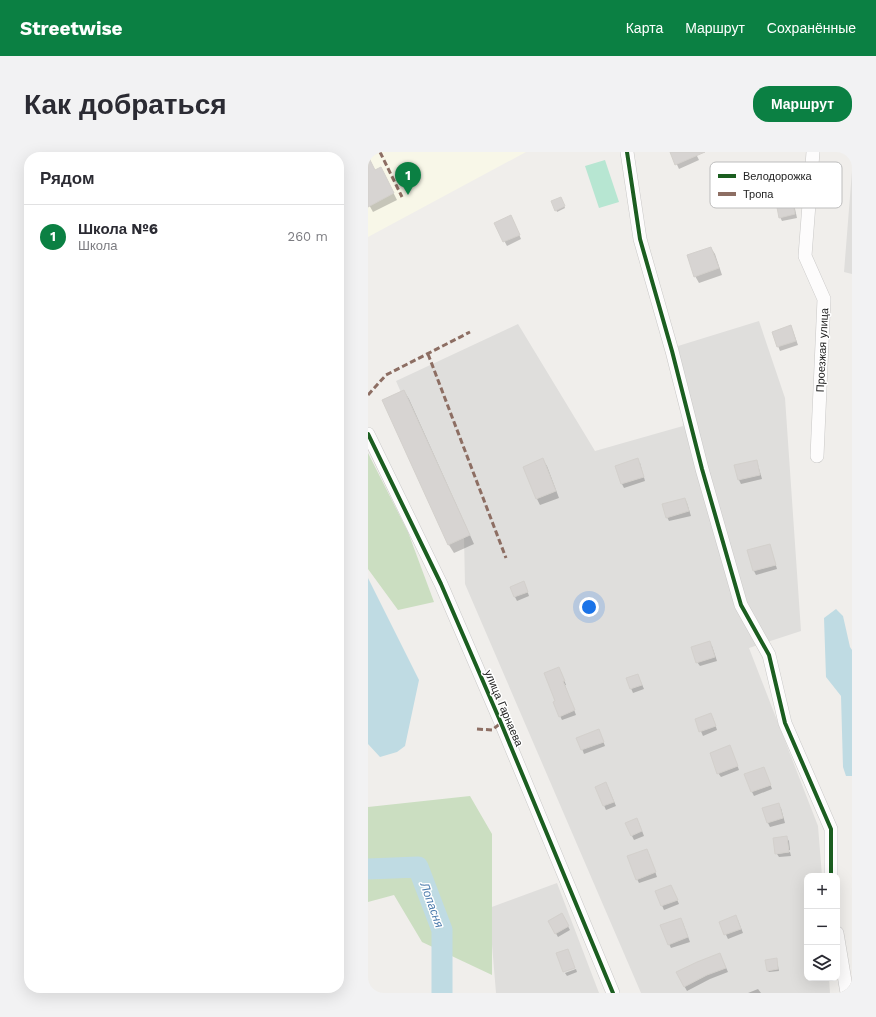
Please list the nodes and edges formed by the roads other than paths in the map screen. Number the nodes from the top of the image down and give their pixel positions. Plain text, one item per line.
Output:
1 (627, 152) edge
2 (813, 152) edge
3 (812, 162) edge
4 (809, 208) edge
5 (368, 434) edge
6 (816, 456) dead end
7 (831, 873) edge
8 (839, 945) edge
9 (614, 993) edge
10 (847, 993) edge

1 - 7 street
2 - 3 street, Проезжая улица
4 - 6 street, Проезжая улица
5 - 9 street, улица Гарнаева
8 - 10 street

